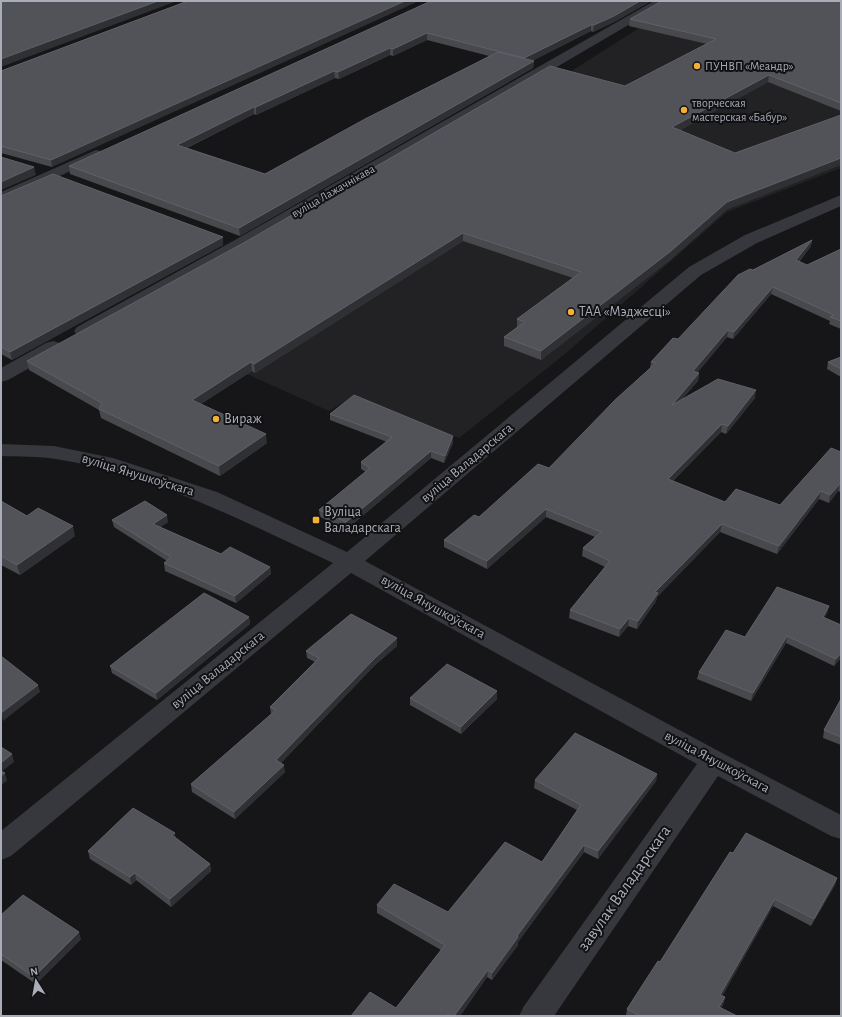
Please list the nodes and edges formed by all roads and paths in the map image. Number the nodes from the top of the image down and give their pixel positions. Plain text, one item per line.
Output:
1 (662, 1) edge
2 (110, 148) edge
3 (31, 167) edge
4 (53, 174) junction
5 (74, 182) edge
6 (1, 198) edge
7 (841, 200) edge
8 (219, 236) edge
9 (241, 244) junction
10 (1, 376) edge
11 (1, 450) edge
12 (349, 562) junction
13 (714, 760) junction
14 (841, 828) edge
15 (1, 848) edge
16 (535, 1016) edge

1 - 9 street, вуліца Лажачнікава
2 - 4 street
3 - 4 street
4 - 5 street
4 - 6 street
7 - 12 street, вуліца Валадарскага
8 - 9 street
9 - 10 street, вуліца Лажачнікава
11 - 12 street, вуліца Янушкоўскага
12 - 13 street, вуліца Янушкоўскага
12 - 15 street, вуліца Валадарскага
13 - 14 street, вуліца Янушкоўскага
13 - 16 street, завулак Валадарскага

